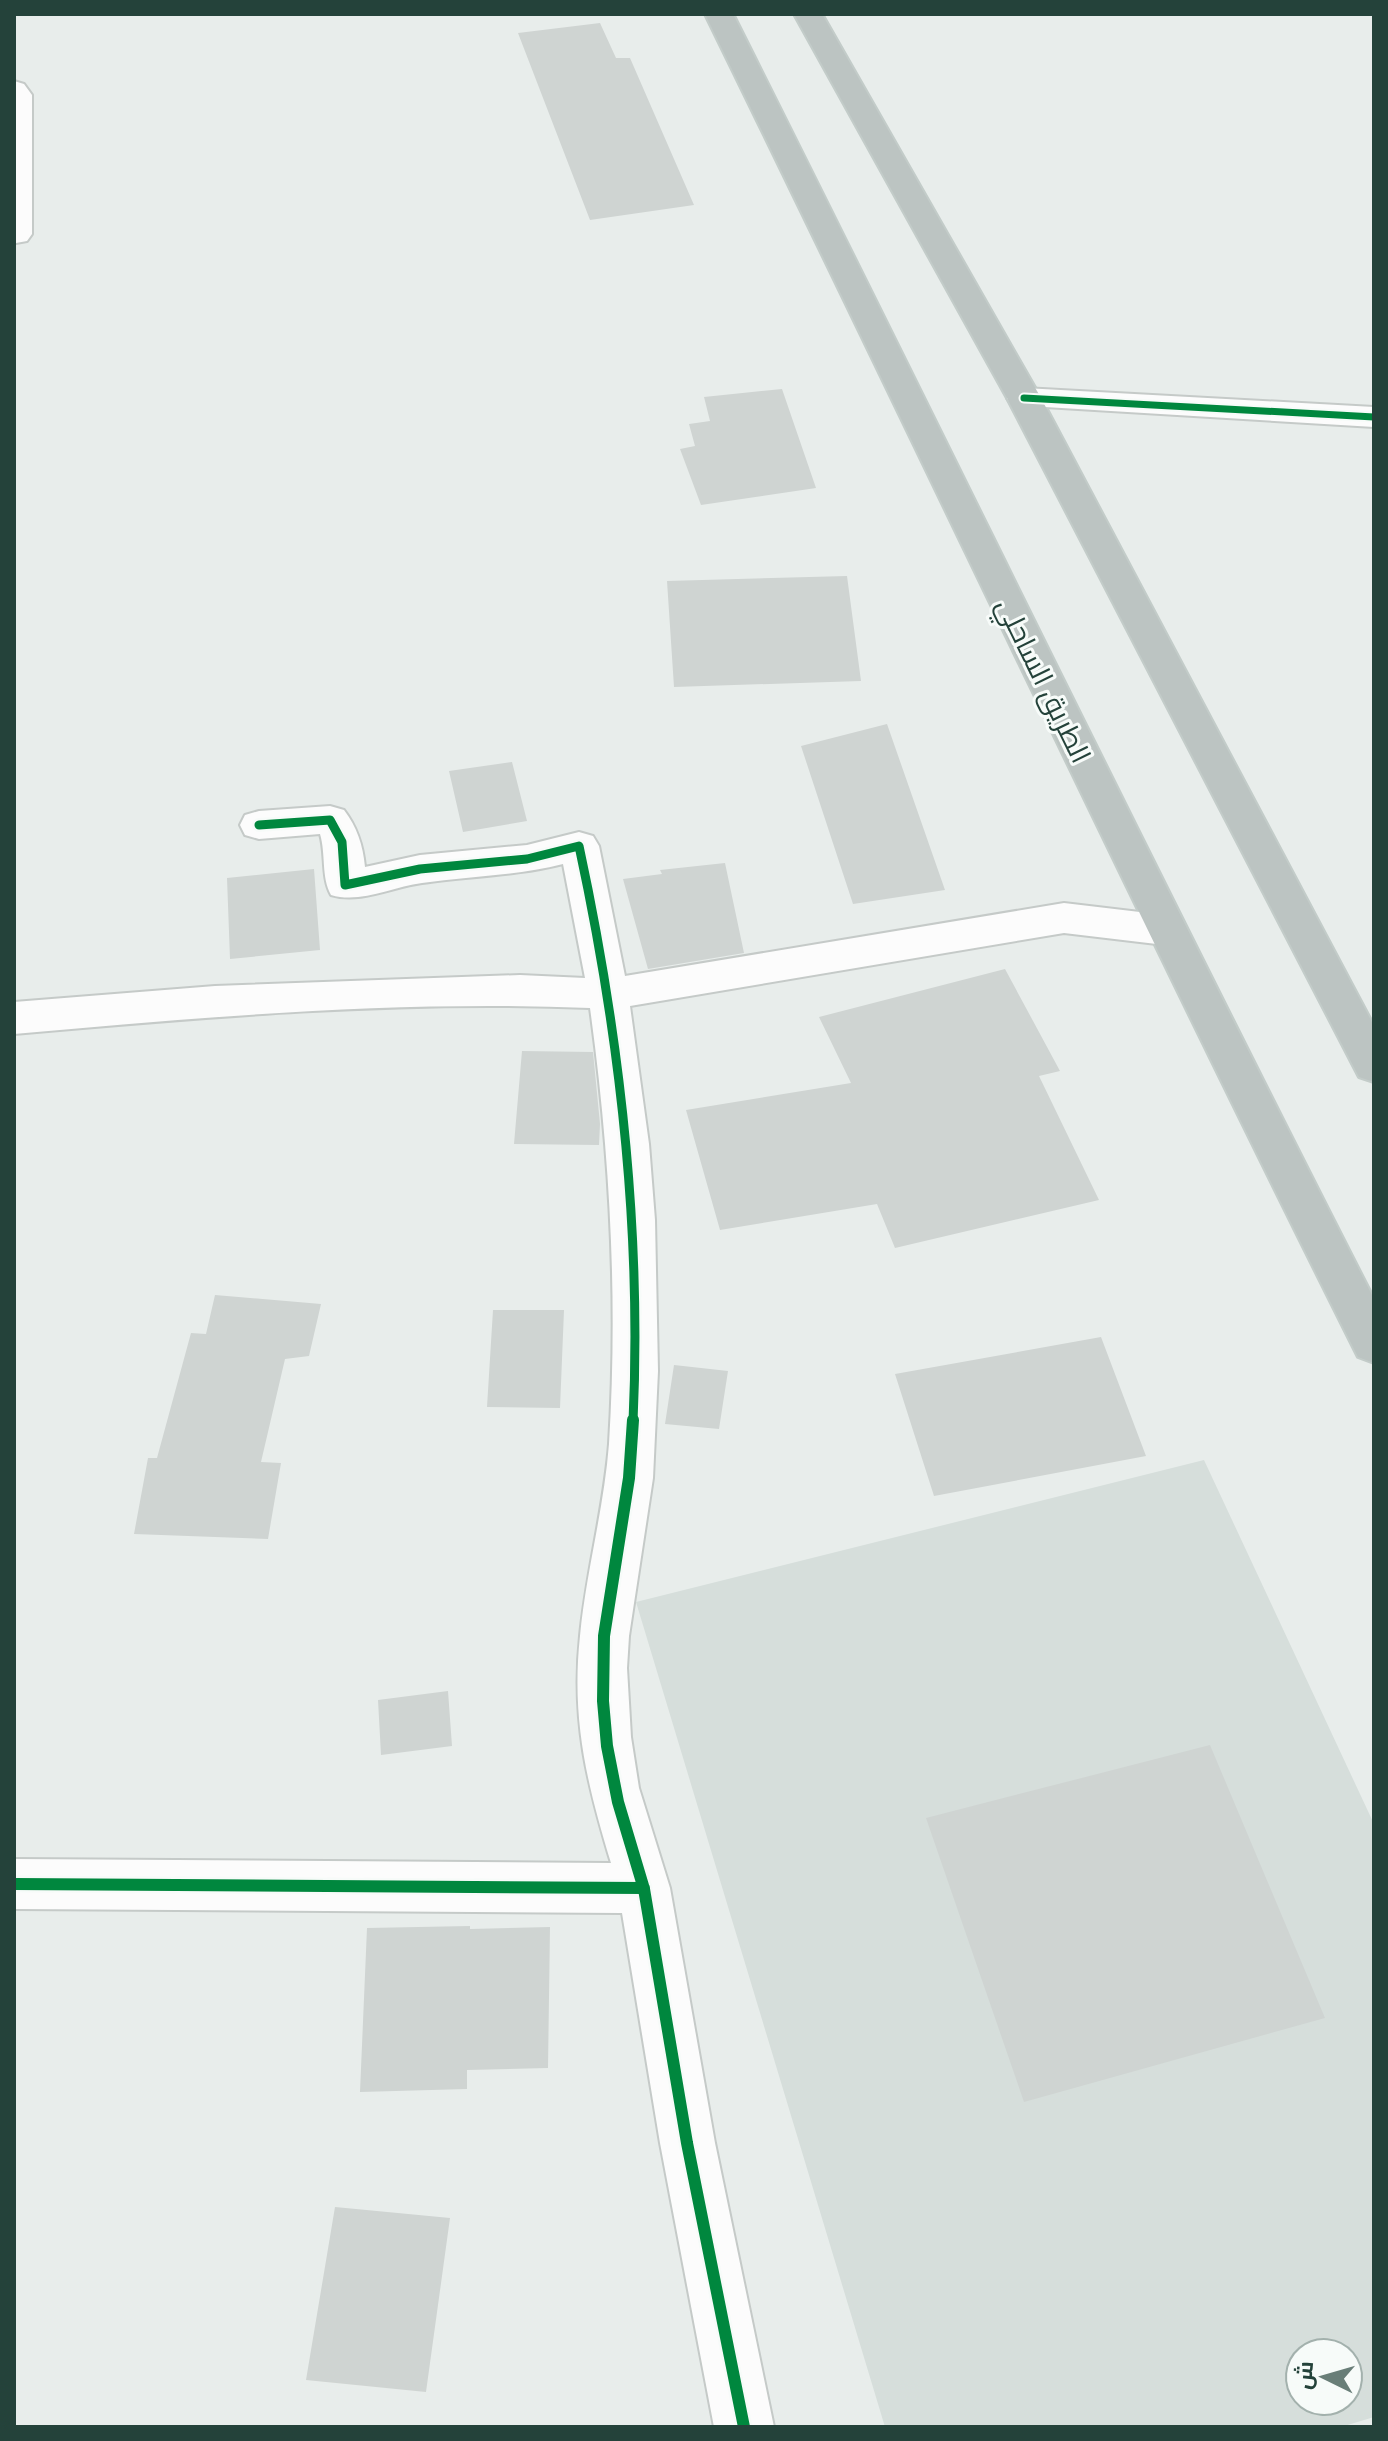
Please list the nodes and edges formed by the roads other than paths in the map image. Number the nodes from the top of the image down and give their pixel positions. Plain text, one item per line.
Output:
1 (719, 14) edge
2 (808, 14) edge
3 (14, 90) edge
4 (16, 234) edge
5 (1024, 398) junction
6 (1374, 417) edge
7 (259, 825) dead end
8 (1165, 930) junction
9 (608, 994) junction
10 (14, 1018) edge
11 (1374, 1066) edge
12 (1374, 1344) edge
13 (14, 1884) edge
14 (644, 1888) junction
15 (744, 2427) edge

1 - 8 highway, الطريق الساحلي
2 - 5 highway
3 - 4 street
5 - 6 street
5 - 11 highway
7 - 9 street
8 - 9 street
8 - 12 highway, الطريق الساحلي
9 - 10 street
9 - 14 street
13 - 14 street
14 - 15 street

